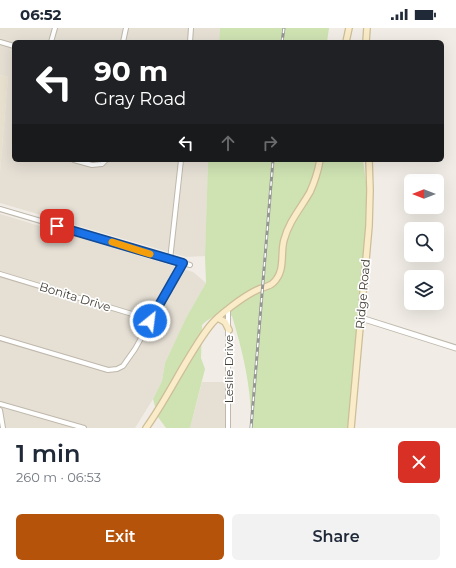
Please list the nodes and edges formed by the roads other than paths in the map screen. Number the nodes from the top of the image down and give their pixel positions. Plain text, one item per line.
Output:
1 (55, 28) edge
2 (126, 28) edge
3 (191, 28) edge
4 (349, 28) edge
5 (367, 28) edge
6 (52, 40) edge
7 (123, 40) edge
8 (190, 40) edge
9 (346, 40) edge
10 (366, 40) edge
11 (0, 42) edge
12 (12, 45) edge
13 (81, 162) edge
14 (104, 162) edge
15 (181, 162) edge
16 (320, 162) edge
17 (369, 162) edge
18 (0, 209) edge
19 (170, 260) junction
20 (183, 263) junction
21 (190, 265) dead end
22 (0, 274) edge
23 (228, 310) junction
24 (218, 318) junction
25 (361, 318) junction
26 (150, 321) junction
27 (229, 330) junction
28 (0, 338) edge
29 (456, 348) edge
30 (0, 404) edge
31 (0, 410) edge
32 (3, 428) edge
33 (84, 428) edge
34 (146, 428) edge
35 (228, 428) edge
36 (351, 428) edge

1 - 6 street
2 - 7 street
3 - 8 street
4 - 9 main road
5 - 10 main road
11 - 12 street
13 - 14 street
15 - 19 street
16 - 23 main road
17 - 25 main road, Ridge Road
18 - 19 street
19 - 20 street
20 - 21 street
20 - 26 street
22 - 26 street, Bonita Drive
23 - 24 main road
23 - 27 street, Leslie Drive
24 - 27 main road
24 - 34 main road
25 - 29 street
25 - 36 main road, Ridge Road
26 - 28 street
27 - 35 street, Leslie Drive
30 - 33 street
31 - 32 street

